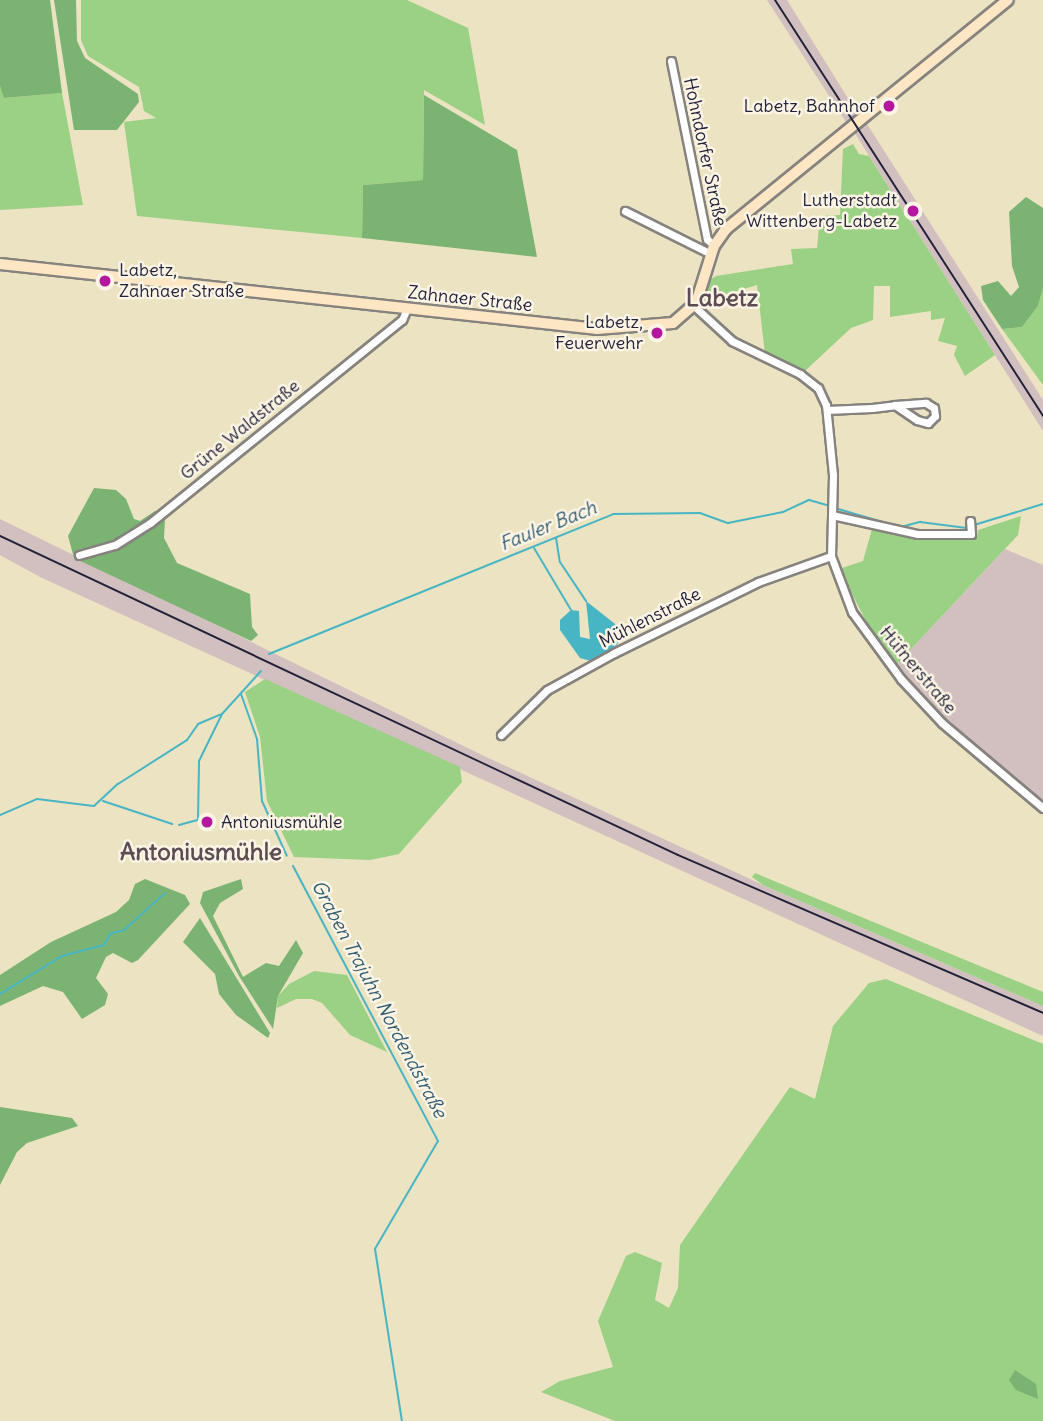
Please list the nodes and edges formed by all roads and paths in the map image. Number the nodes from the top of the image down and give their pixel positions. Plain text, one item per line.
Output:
1 (1008, 0) edge
2 (671, 61) dead end
3 (625, 211) dead end
4 (712, 250) junction
5 (0, 264) edge
6 (694, 306) junction
7 (407, 309) junction
8 (895, 405) junction
9 (827, 411) junction
10 (832, 513) junction
11 (970, 521) dead end
12 (79, 555) dead end
13 (831, 556) junction
14 (501, 734) dead end
15 (1043, 808) edge

1 - 4 main road
2 - 4 street, Hohndorfer Straße
3 - 4 street
4 - 6 main road
5 - 7 main road, Zahnaer Straße
6 - 7 main road, Zahnaer Straße
6 - 9 street, Hüfnerstraße
7 - 12 street, Grüne Waldstraße
8 - 8 street
8 - 9 street
9 - 10 street, Hüfnerstraße
10 - 11 street
10 - 13 street, Hüfnerstraße
13 - 14 street, Mühlenstraße
13 - 15 street, Hüfnerstraße

